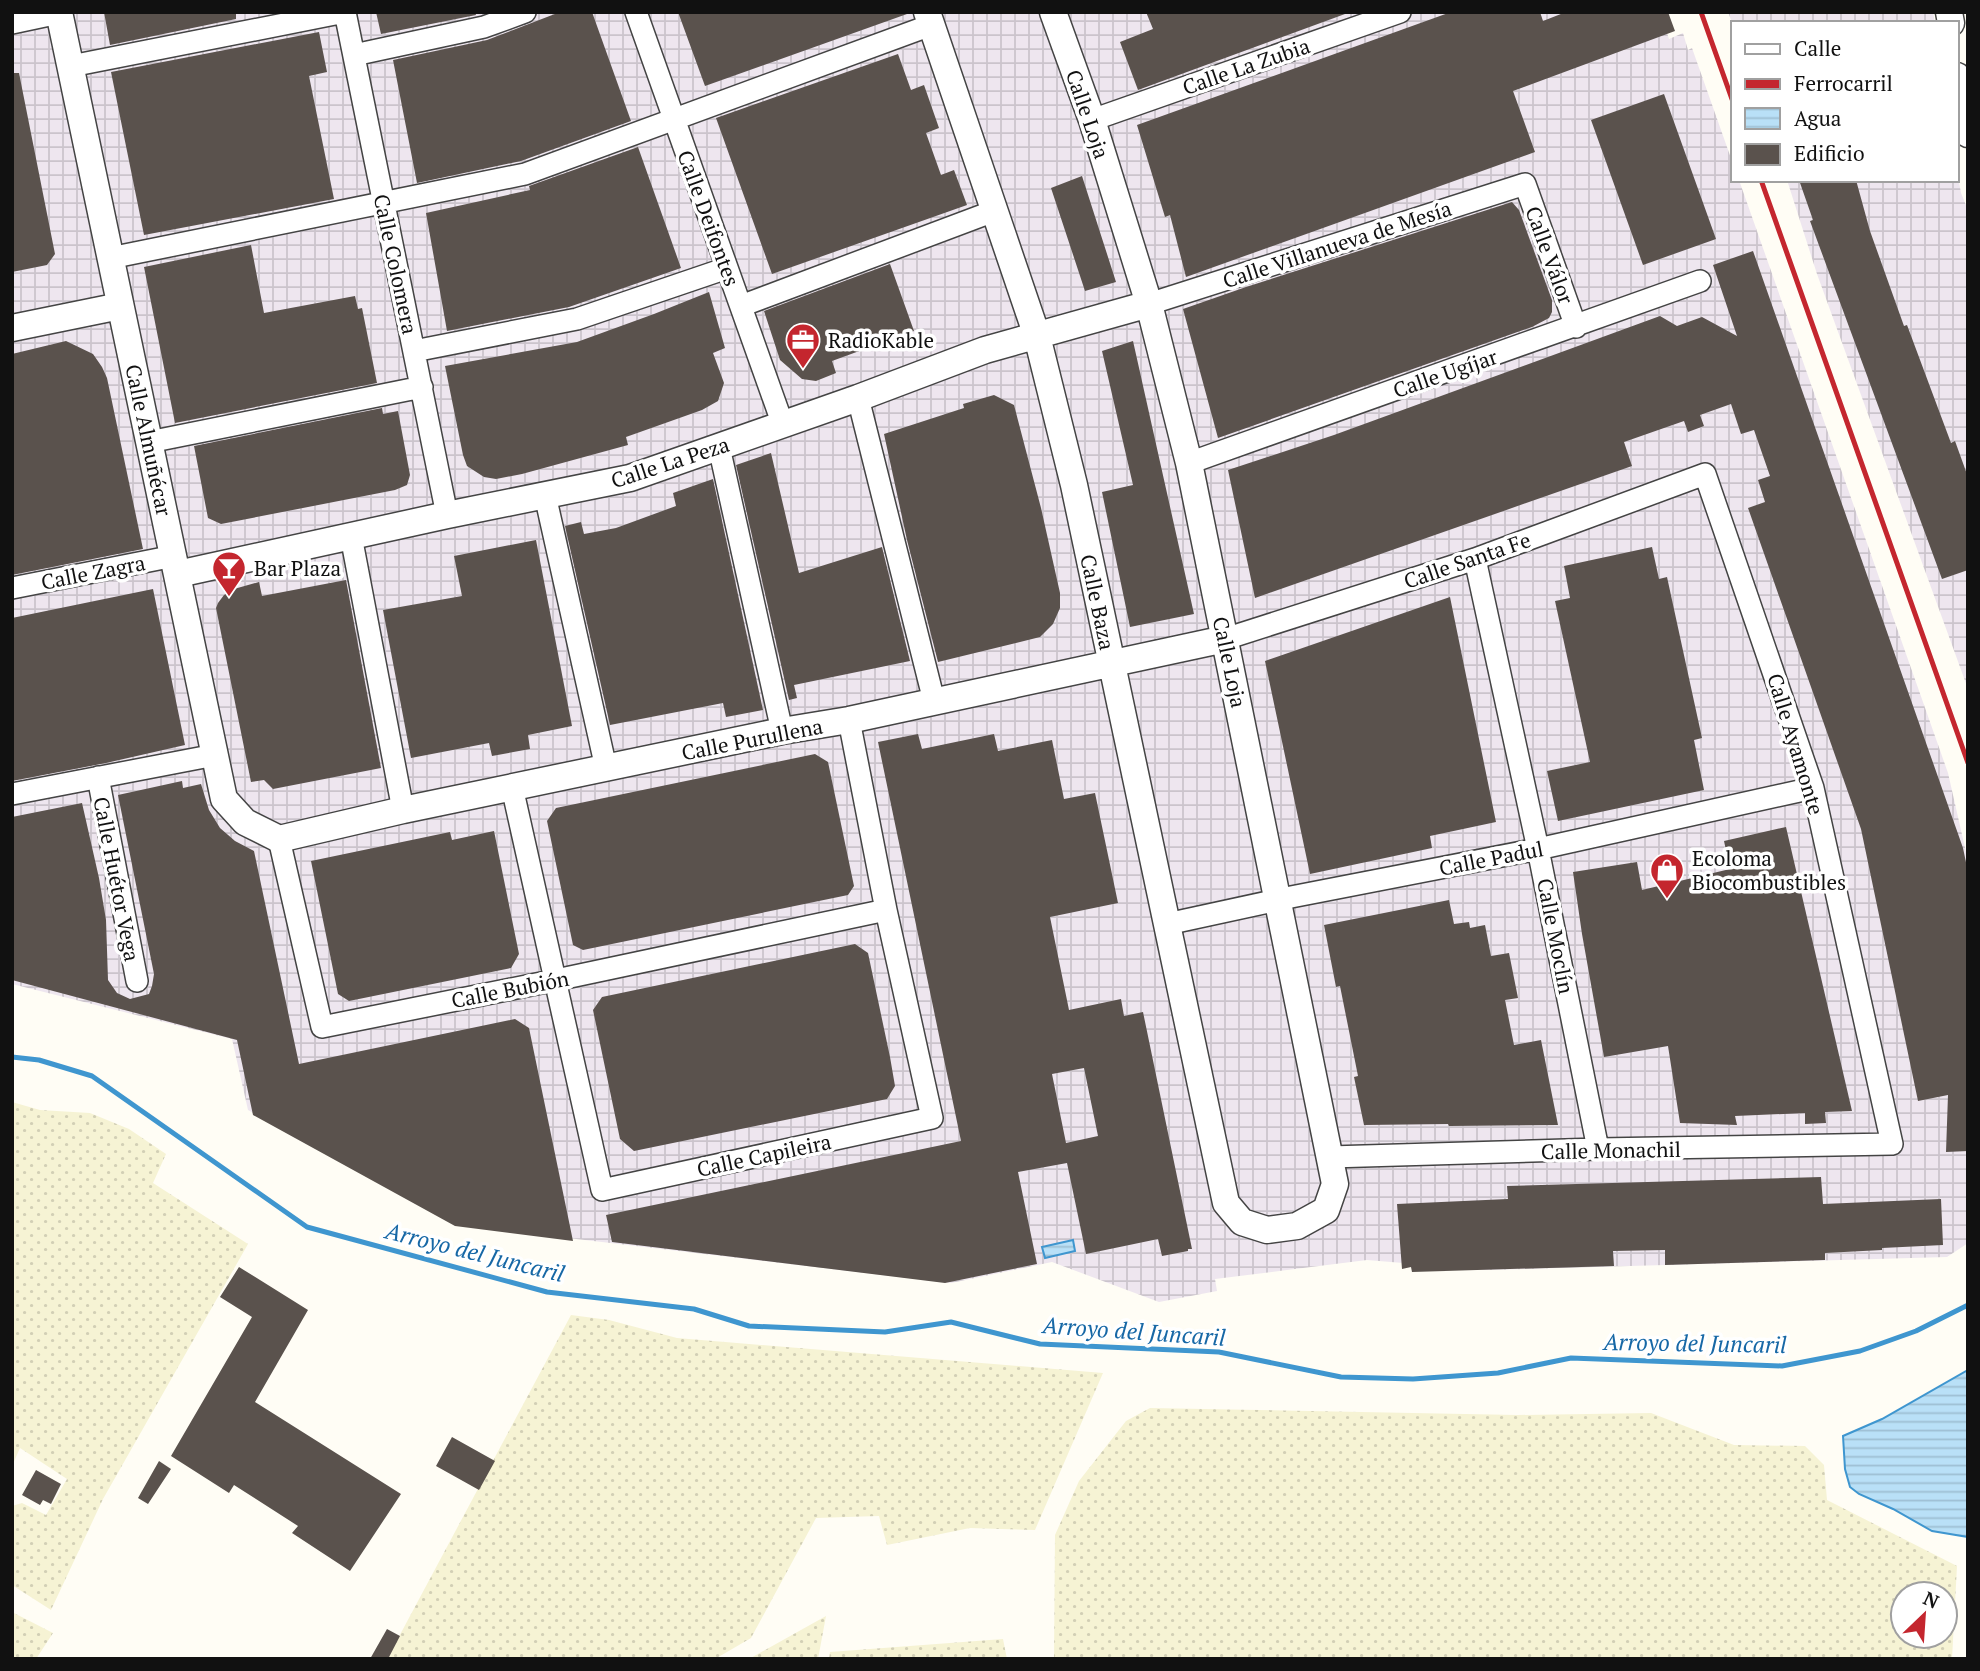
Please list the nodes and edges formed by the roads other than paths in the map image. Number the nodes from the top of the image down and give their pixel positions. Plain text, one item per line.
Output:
1 (345, 12) edge
2 (525, 12) edge
3 (636, 12) edge
4 (1053, 12) edge
5 (1400, 12) edge
6 (59, 13) edge
7 (929, 19) edge
8 (12, 23) edge
9 (354, 55) junction
10 (71, 66) junction
11 (1959, 87) edge
12 (674, 119) junction
13 (1092, 120) junction
14 (1968, 134) edge
15 (1525, 184) joint
16 (384, 203) junction
17 (994, 211) junction
18 (110, 258) junction
19 (727, 268) junction
20 (1700, 281) dead end
21 (1149, 304) junction
22 (120, 306) junction
23 (741, 306) junction
24 (1576, 327) junction
25 (12, 328) edge
26 (1037, 336) junction
27 (414, 351) junction
28 (422, 387) junction
29 (858, 398) junction
30 (783, 425) junction
31 (149, 442) junction
32 (719, 447) junction
33 (1189, 463) junction
34 (1705, 474) joint
35 (545, 495) junction
36 (447, 515) junction
37 (351, 536) junction
38 (1475, 559) junction
39 (176, 565) junction
40 (12, 588) edge
41 (1226, 639) junction
42 (1111, 663) junction
43 (934, 701) junction
44 (849, 720) junction
45 (782, 731) junction
46 (215, 755) junction
47 (606, 768) junction
48 (98, 777) junction
49 (512, 787) junction
50 (1813, 788) junction
51 (12, 794) edge
52 (403, 810) junction
53 (279, 839) junction
54 (1538, 849) junction
55 (1279, 900) junction
56 (886, 911) junction
57 (1167, 924) junction
58 (556, 980) junction
59 (136, 981) dead end
60 (1892, 1144) joint
61 (1598, 1149) junction
62 (1330, 1157) junction
63 (1226, 1203) joint

1 - 9 street, Calle Colomera
1 - 10 street
2 - 9 street
3 - 12 street, Calle Deifontes
4 - 13 street, Calle Loja
5 - 13 street, Calle La Zubia
6 - 8 street
6 - 10 street, Calle Almuñécar
7 - 12 street
7 - 17 street, Calle Baza
9 - 16 street, Calle Colomera
10 - 18 street, Calle Almuñécar
11 - 14 street
12 - 16 street
12 - 19 street, Calle Deifontes
13 - 21 street, Calle Loja
15 - 21 street, Calle Villanueva de Mesía
15 - 24 street, Calle Válor
16 - 18 street
16 - 27 street, Calle Colomera
17 - 23 street
17 - 26 street, Calle Baza
18 - 22 street, Calle Almuñécar
19 - 23 street, Calle Deifontes
19 - 27 street
20 - 24 street, Calle Ugíjar
21 - 26 street, Calle La Peza
21 - 33 street, Calle Loja
22 - 25 street
22 - 31 street, Calle Almuñécar
23 - 30 street, Calle Deifontes
24 - 33 street, Calle Ugíjar
26 - 29 street, Calle La Peza
26 - 42 street, Calle Baza
27 - 28 street, Calle Colomera
28 - 31 street
28 - 36 street, Calle Colomera
29 - 30 street, Calle La Peza
29 - 43 street
30 - 32 street, Calle La Peza
31 - 39 street, Calle Almuñécar
32 - 35 street, Calle La Peza
32 - 45 street
33 - 41 street, Calle Loja
34 - 38 street, Calle Santa Fe
34 - 50 street, Calle Ayamonte
35 - 36 street, Calle La Peza
35 - 47 street
36 - 37 street, Calle La Peza
37 - 39 street, Calle La Peza
37 - 52 street
38 - 41 street, Calle Santa Fe
38 - 54 street, Calle Moclín
39 - 40 street, Calle Zagra
39 - 46 street, Calle Almuñécar
41 - 42 street, Calle Purullena
41 - 55 street, Calle Loja
42 - 43 street, Calle Purullena
42 - 57 street, Calle Baza
43 - 44 street, Calle Purullena
44 - 45 street, Calle Purullena
44 - 56 street, Calle Capileira
45 - 47 street, Calle Purullena
46 - 48 street, Calle Huétor Vega
46 - 53 street, Calle Almuñécar
47 - 49 street, Calle Purullena
48 - 51 street, Calle Huétor Vega
48 - 59 street, Calle Huétor Vega
49 - 52 street, Calle Purullena
49 - 58 street, Calle Capileira
50 - 54 street, Calle Padul
50 - 60 street, Calle Ayamonte
52 - 53 street, Calle Purullena
53 - 58 street, Calle Bubión
54 - 55 street, Calle Padul
54 - 61 street, Calle Moclín
55 - 57 street, Calle Padul
55 - 62 street, Calle Loja
56 - 58 street, Calle Bubión
56 - 58 street, Calle Capileira
57 - 63 street, Calle Baza
60 - 61 street, Calle Monachil
61 - 62 street, Calle Monachil
62 - 63 street, Calle Loja

